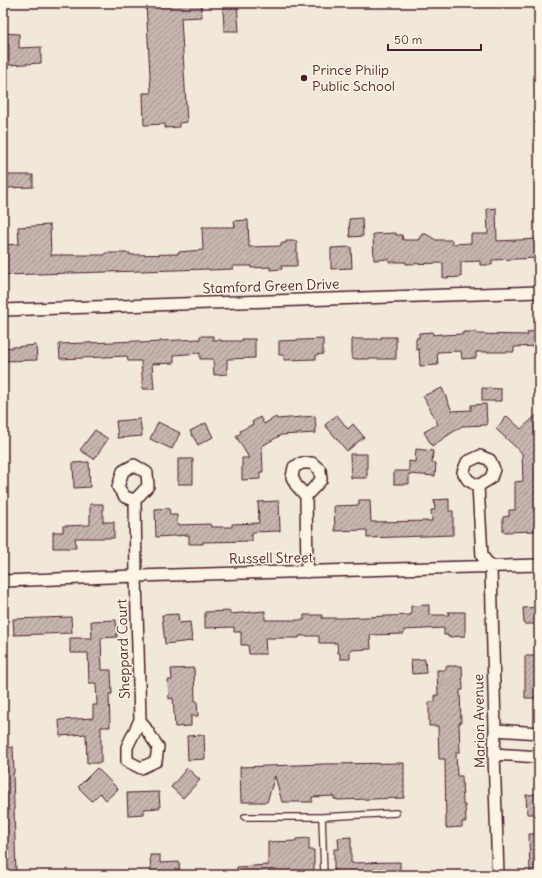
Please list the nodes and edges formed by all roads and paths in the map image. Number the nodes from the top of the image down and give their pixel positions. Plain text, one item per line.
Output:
1 (539, 292) edge
2 (3, 310) edge
3 (478, 486) dead end
4 (306, 496) dead end
5 (135, 500) dead end
6 (539, 565) edge
7 (491, 567) junction
8 (307, 572) junction
9 (136, 576) junction
10 (3, 581) edge
11 (140, 720) dead end
12 (495, 730) junction
13 (539, 733) edge
14 (494, 754) junction
15 (539, 757) edge
16 (396, 814) dead end
17 (245, 817) dead end
18 (322, 817) junction
19 (324, 875) edge
20 (498, 875) edge

1 - 2 street, Stamford Green Drive
3 - 7 street
4 - 8 street
5 - 9 street, Sheppard Court
6 - 7 street, Russell Street
7 - 8 street, Russell Street
7 - 12 street, Marion Avenue
8 - 9 street, Russell Street
9 - 10 street, Russell Street
9 - 11 street, Sheppard Court
12 - 13 street
12 - 14 street, Marion Avenue
14 - 15 street
14 - 20 street, Marion Avenue
16 - 18 lane
17 - 18 lane
18 - 19 lane

